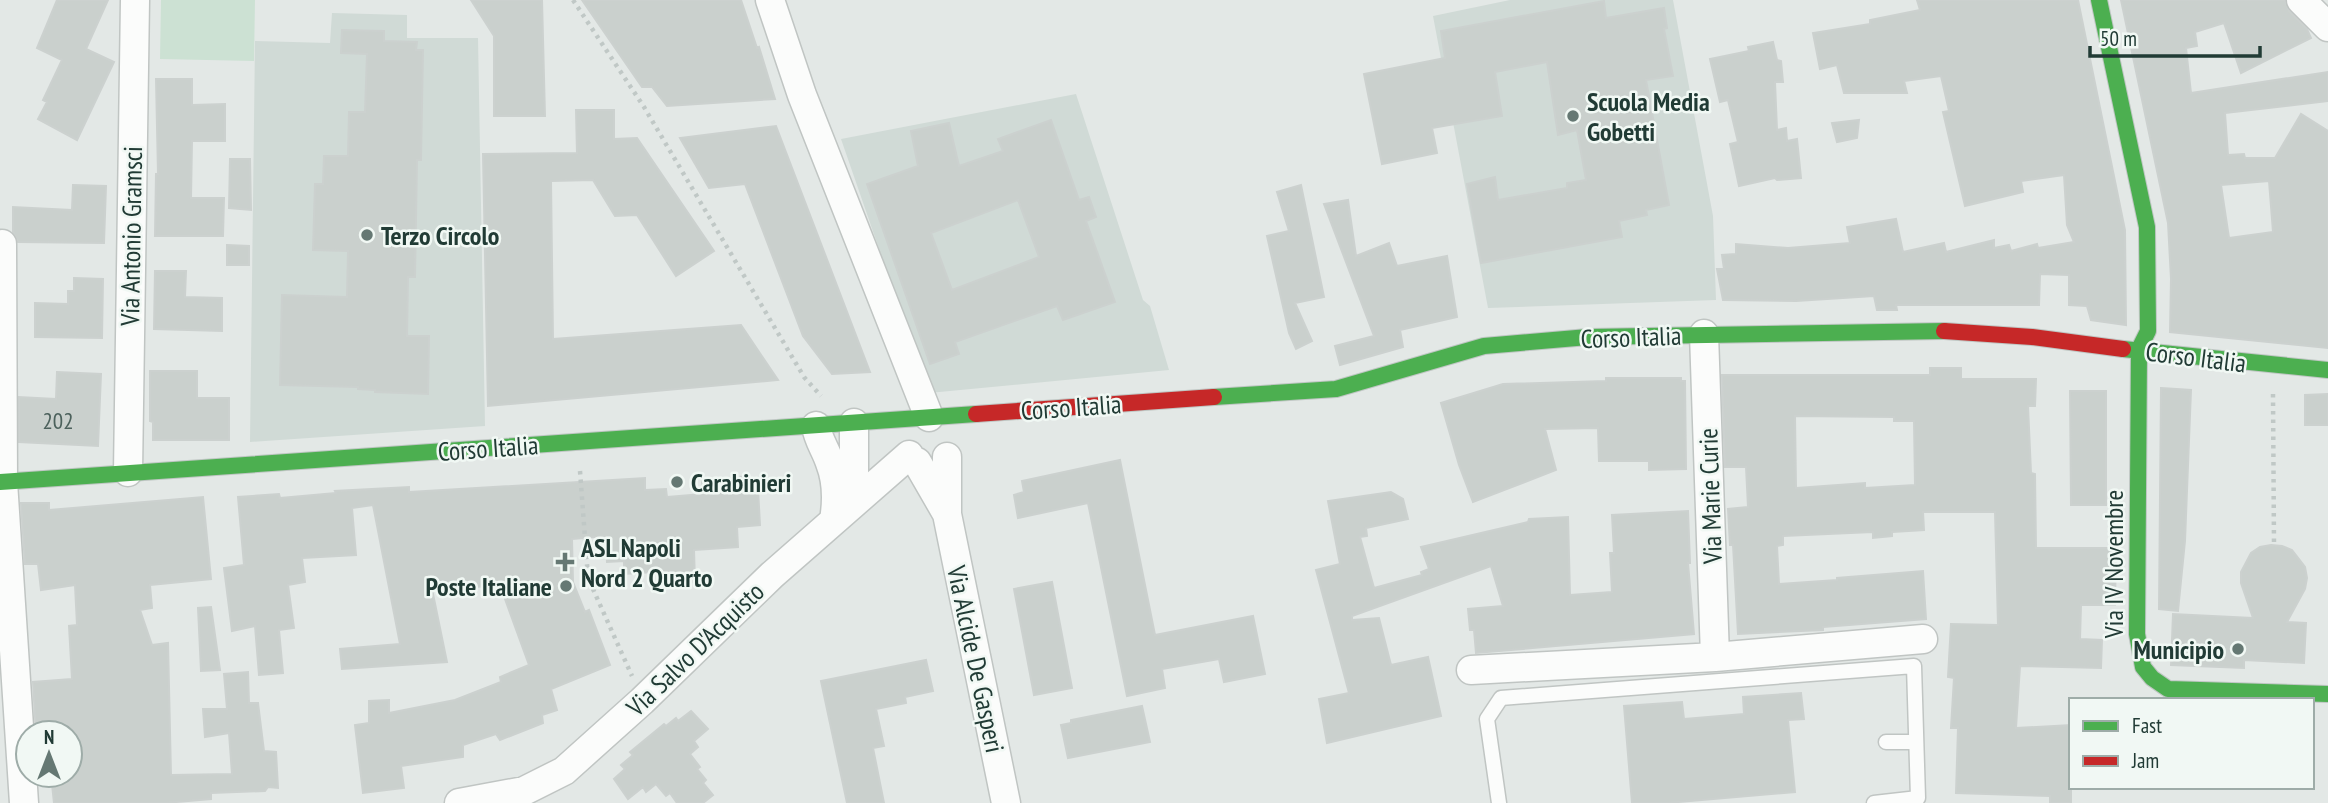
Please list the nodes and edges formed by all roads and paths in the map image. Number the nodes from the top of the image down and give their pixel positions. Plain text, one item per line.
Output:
1 (135, 0) edge
2 (573, 0) edge
3 (770, 0) edge
4 (2099, 0) edge
5 (2301, 0) edge
6 (2328, 27) edge
7 (2, 244) dead end
8 (1704, 334) junction
9 (2139, 349) junction
10 (2328, 370) edge
11 (2273, 397) dead end
12 (821, 414) junction
13 (972, 414) junction
14 (929, 417) junction
15 (854, 423) junction
16 (578, 442) junction
17 (950, 447) junction
18 (913, 458) junction
19 (128, 472) junction
20 (2, 482) edge
21 (859, 498) junction
22 (947, 514) junction
23 (834, 520) junction
24 (2274, 545) dead end
25 (1923, 639) dead end
26 (1716, 669) junction
27 (1471, 670) dead end
28 (2328, 694) edge
29 (642, 701) junction
30 (1916, 741) junction
31 (1886, 742) dead end
32 (24, 803) edge
33 (459, 803) edge
34 (1006, 803) edge
35 (1499, 803) edge
36 (1874, 803) edge

1 - 19 street, Via Antonio Gramsci
2 - 12 path
3 - 14 street
4 - 9 street, Via IV Novembre
5 - 6 street
7 - 20 street
8 - 9 street, Corso Italia
8 - 13 street, Corso Italia
8 - 26 street, Via Marie Curie
9 - 10 street, Corso Italia
9 - 28 street, Via IV Novembre
11 - 24 path
12 - 15 street, Corso Italia
12 - 16 street, Corso Italia
12 - 23 street
13 - 14 street, Corso Italia
13 - 17 street
14 - 15 street, Corso Italia
14 - 17 street
14 - 18 street
15 - 21 street
16 - 19 street, Corso Italia
16 - 29 path
17 - 18 street
17 - 22 street, Via Alcide De Gasperi
18 - 21 street, Via Salvo D'Acquisto
18 - 22 street, Via Alcide De Gasperi
19 - 20 street, Corso Italia
20 - 32 street
21 - 23 street, Via Salvo D'Acquisto
22 - 34 street, Via Alcide De Gasperi
23 - 29 street, Via Salvo D'Acquisto
25 - 26 street
26 - 27 street
26 - 30 lane
26 - 35 lane
29 - 33 street, Via Salvo D'Acquisto
30 - 31 lane
30 - 36 lane

